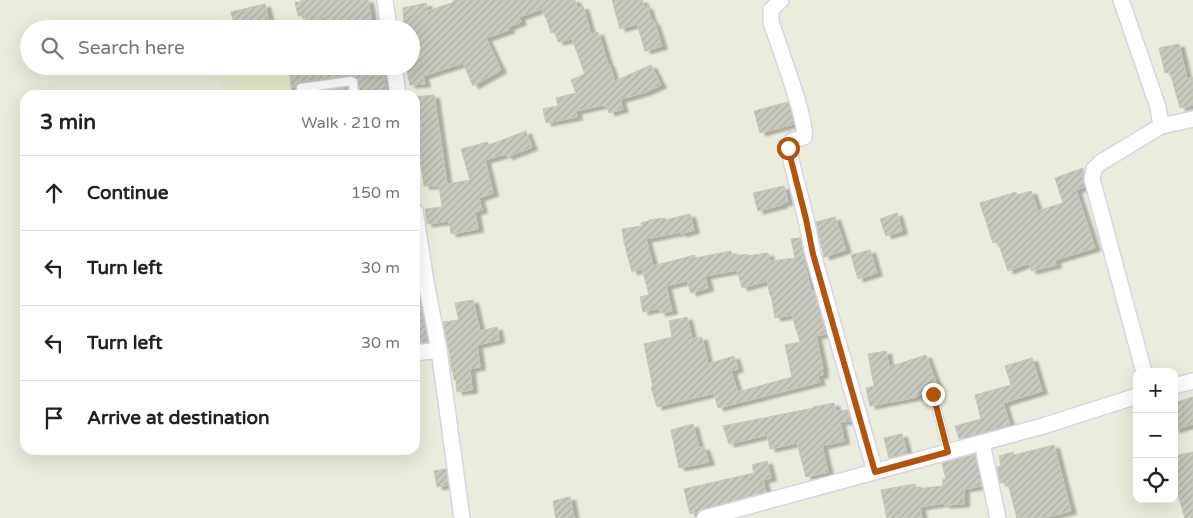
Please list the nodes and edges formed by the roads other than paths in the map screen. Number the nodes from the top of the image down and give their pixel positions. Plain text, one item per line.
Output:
1 (385, 0) edge
2 (782, 0) edge
3 (1121, 0) edge
4 (388, 20) edge
5 (395, 75) edge
6 (301, 88) dead end
7 (354, 90) edge
8 (397, 90) edge
9 (1193, 119) edge
10 (1161, 126) junction
11 (421, 283) edge
12 (440, 350) junction
13 (420, 352) edge
14 (1143, 368) edge
15 (1193, 381) edge
16 (1178, 385) edge
17 (933, 394) dead end
18 (1133, 397) edge
19 (982, 443) junction
20 (948, 452) junction
21 (875, 472) junction
22 (462, 518) edge
23 (705, 518) edge
24 (998, 518) edge

1 - 4 street
2 - 21 street
3 - 10 street
5 - 8 street
6 - 7 lane
9 - 10 street
10 - 14 street
11 - 12 street
12 - 13 street
12 - 22 street
15 - 16 street
17 - 20 lane
18 - 19 street
19 - 20 street
19 - 24 street
20 - 21 street
21 - 23 street

